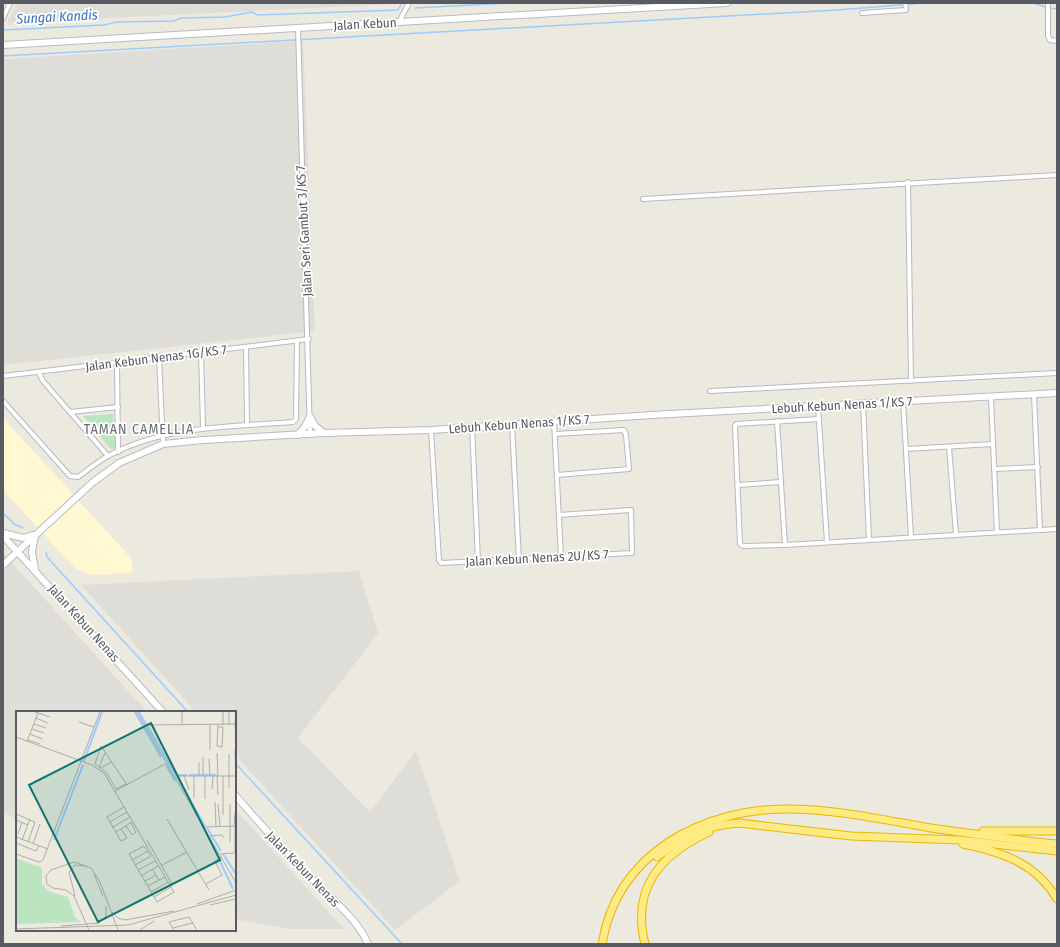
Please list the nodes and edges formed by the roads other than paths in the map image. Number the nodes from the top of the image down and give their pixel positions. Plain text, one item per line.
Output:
1 (10, 3) edge
2 (409, 3) edge
3 (727, 3) edge
4 (1048, 3) edge
5 (906, 7) edge
6 (862, 13) dead end
7 (3, 18) edge
8 (399, 22) junction
9 (298, 28) junction
10 (1057, 41) edge
11 (3, 45) edge
12 (1057, 174) edge
13 (908, 182) junction
14 (643, 199) dead end
15 (309, 339) junction
16 (297, 341) junction
17 (246, 347) junction
18 (201, 353) junction
19 (159, 358) junction
20 (117, 363) junction
21 (39, 373) junction
22 (1057, 373) edge
23 (3, 376) edge
24 (911, 381) junction
25 (710, 391) dead end
26 (1057, 393) edge
27 (1034, 394) junction
28 (991, 398) junction
29 (3, 401) edge
30 (903, 401) junction
31 (863, 403) junction
32 (818, 406) junction
33 (118, 407) junction
34 (70, 412) junction
35 (310, 416) junction
36 (819, 419) junction
37 (777, 421) junction
38 (554, 422) junction
39 (512, 424) junction
40 (247, 425) junction
41 (472, 426) junction
42 (203, 427) junction
43 (431, 430) junction
44 (324, 433) junction
45 (310, 434) junction
46 (555, 434) junction
47 (162, 435) junction
48 (297, 435) junction
49 (163, 444) junction
50 (993, 444) junction
51 (949, 447) junction
52 (906, 449) junction
53 (118, 452) junction
54 (108, 456) junction
55 (1038, 467) junction
56 (994, 469) junction
57 (557, 475) junction
58 (781, 482) junction
59 (738, 485) junction
60 (559, 515) junction
61 (1057, 529) edge
62 (1040, 530) junction
63 (997, 532) junction
64 (3, 534) edge
65 (956, 534) junction
66 (32, 537) junction
67 (911, 537) junction
68 (869, 540) junction
69 (827, 542) junction
70 (785, 545) junction
71 (18, 551) junction
72 (561, 557) junction
73 (520, 560) junction
74 (478, 561) junction
75 (3, 565) edge
76 (36, 572) junction
77 (163, 711) edge
78 (236, 796) edge
79 (725, 824) junction
80 (954, 831) junction
81 (1057, 831) edge
82 (933, 839) junction
83 (1057, 844) edge
84 (1046, 846) junction
85 (1057, 851) edge
86 (658, 857) dead end
87 (1057, 899) edge
88 (368, 944) edge
89 (602, 944) edge
90 (646, 944) edge

1 - 7 street
2 - 8 street
3 - 8 street, Jalan Kebun
4 - 10 street
5 - 6 street
8 - 9 street, Jalan Kebun
9 - 11 street, Jalan Kebun
9 - 15 street, Jalan Seri Gambut 3/KS 7
12 - 13 street
13 - 14 street
13 - 24 street
15 - 16 street, Jalan Kebun Nenas 1G/KS 7
15 - 35 street, Jalan Seri Gambut 3/KS 7
16 - 17 street, Jalan Kebun Nenas 1G/KS 7
16 - 40 street
17 - 18 street, Jalan Kebun Nenas 1G/KS 7
17 - 40 street
18 - 19 street, Jalan Kebun Nenas 1G/KS 7
18 - 42 street
19 - 20 street, Jalan Kebun Nenas 1G/KS 7
19 - 47 street
20 - 21 street, Jalan Kebun Nenas 1G/KS 7
20 - 33 street
21 - 23 street, Jalan Kebun Nenas 1G/KS 7
21 - 34 street
22 - 24 street
24 - 25 street
26 - 27 street, Lebuh Kebun Nenas 1/KS 7
27 - 28 street, Lebuh Kebun Nenas 1/KS 7
27 - 55 street
28 - 30 street, Lebuh Kebun Nenas 1/KS 7
28 - 50 street
29 - 54 street
30 - 31 street, Lebuh Kebun Nenas 1/KS 7
30 - 52 street
31 - 32 street, Lebuh Kebun Nenas 1/KS 7
31 - 68 street
32 - 36 street
32 - 38 street, Lebuh Kebun Nenas 1/KS 7
33 - 34 street
33 - 53 street
34 - 54 street
35 - 44 street
35 - 45 street, Jalan Seri Gambut 3/KS 7
35 - 48 street
36 - 37 street
36 - 69 street
37 - 58 street
37 - 59 street
38 - 39 street, Lebuh Kebun Nenas 1/KS 7
38 - 46 street
39 - 41 street, Lebuh Kebun Nenas 1/KS 7
39 - 73 street
40 - 42 street
41 - 43 street, Lebuh Kebun Nenas 1/KS 7
41 - 74 street
42 - 47 street
43 - 44 street, Lebuh Kebun Nenas 1/KS 7
43 - 74 street, Jalan Kebun Nenas 2U/KS 7
44 - 45 street, Lebuh Kebun Nenas 1/KS 7
45 - 48 street, Lebuh Kebun Nenas 1/KS 7
46 - 57 street
46 - 57 street
47 - 49 street
47 - 53 street
48 - 49 street, Lebuh Kebun Nenas 1/KS 7
49 - 66 street, Lebuh Kebun Nenas 1/KS 7
50 - 51 street
50 - 56 street
51 - 52 street
51 - 65 street
52 - 67 street
53 - 54 street
55 - 56 street
55 - 62 street
56 - 63 street
57 - 60 street
58 - 59 street
58 - 70 street
59 - 70 street
60 - 72 street
60 - 72 street, Jalan Kebun Nenas 2U/KS 7
61 - 62 street
62 - 63 street
63 - 65 street
64 - 66 street
64 - 71 street, Jalan Kebun Nenas
65 - 67 street
66 - 71 street, Lebuh Kebun Nenas 1/KS 7
66 - 76 street
67 - 68 street
68 - 69 street
69 - 70 street
71 - 75 street, Lebuh Kebun Nenas 1/KS 7
71 - 76 street, Jalan Kebun Nenas
72 - 73 street, Jalan Kebun Nenas 2U/KS 7
73 - 74 street, Jalan Kebun Nenas 2U/KS 7
76 - 77 street, Jalan Kebun Nenas
78 - 88 street, Jalan Kebun Nenas
79 - 82 highway
79 - 86 highway
79 - 90 highway
80 - 81 highway
80 - 84 highway
80 - 89 highway
82 - 84 highway
82 - 87 highway
83 - 84 highway
84 - 85 highway

